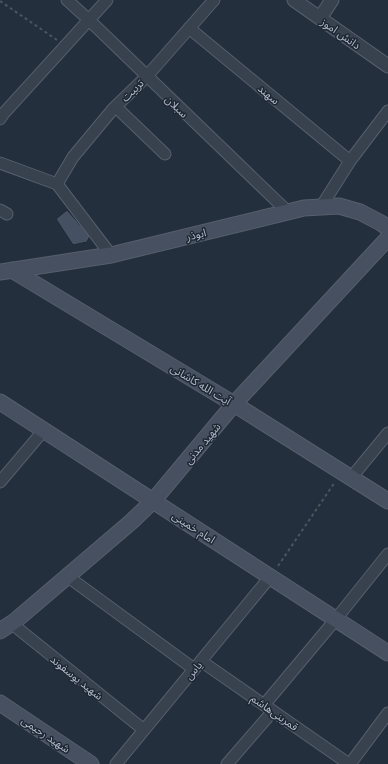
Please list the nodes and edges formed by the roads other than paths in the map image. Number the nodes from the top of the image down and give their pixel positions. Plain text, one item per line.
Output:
1 (66, 0) edge
2 (106, 0) edge
3 (214, 0) edge
4 (294, 0) edge
5 (332, 0) edge
6 (320, 18) junction
7 (88, 20) junction
8 (189, 28) junction
9 (388, 66) edge
10 (147, 76) junction
11 (116, 106) junction
12 (388, 111) edge
13 (0, 119) edge
14 (165, 154) dead end
15 (350, 161) junction
16 (0, 162) edge
17 (57, 184) junction
18 (321, 207) junction
19 (288, 212) junction
20 (388, 228) edge
21 (388, 238) edge
22 (111, 255) junction
23 (6, 271) edge
24 (0, 402) edge
25 (234, 404) junction
26 (44, 430) junction
27 (388, 433) edge
28 (346, 475) junction
29 (0, 482) edge
30 (153, 500) junction
31 (388, 501) edge
32 (388, 554) edge
33 (67, 576) junction
34 (270, 577) junction
35 (336, 619) junction
36 (5, 627) edge
37 (388, 653) edge
38 (197, 665) junction
39 (0, 703) edge
40 (269, 708) junction
41 (388, 713) edge
42 (144, 730) junction
43 (91, 764) edge
44 (116, 764) edge
45 (227, 764) edge
46 (349, 764) edge

1 - 7 street, سبلان
2 - 7 street
3 - 8 street, تربیت
4 - 6 street, دانش اموز
5 - 6 street
6 - 9 street, دانش اموز
7 - 10 street, سبلان
7 - 13 street
8 - 10 street, تربیت
8 - 15 street, سهند
10 - 11 street, تربیت
10 - 19 street, سبلان
11 - 14 street
11 - 17 street, تربیت
12 - 15 street
15 - 18 street
16 - 17 street
17 - 22 street
18 - 19 main road, ابوذر
18 - 20 main road, ابوذر
19 - 22 main road, ابوذر
21 - 25 main road, شهید مدنی
22 - 23 main road, ابوذر
23 - 25 main road, آیت الله کاشانی
24 - 26 main road, امام خمینی
25 - 28 main road, آیت الله کاشانی
25 - 30 main road, شهید مدنی
26 - 29 street
26 - 30 main road, امام خمینی
27 - 28 street
28 - 31 main road, آیت الله کاشانی
30 - 33 main road, شهید مدنی
30 - 34 main road, امام خمینی
32 - 35 street
33 - 36 main road, شهید مدنی
33 - 38 street, قمربنی‌هاشم
34 - 35 main road, امام خمینی
34 - 38 street, یاس
35 - 37 main road, امام خمینی
35 - 40 street
36 - 42 street, شهید یوسفوند
38 - 40 street, قمربنی‌هاشم
38 - 42 street, یاس
39 - 43 main road, شهید رحیمی
40 - 45 street
40 - 46 street, قمربنی‌هاشم
41 - 46 street
42 - 44 street, یاس

